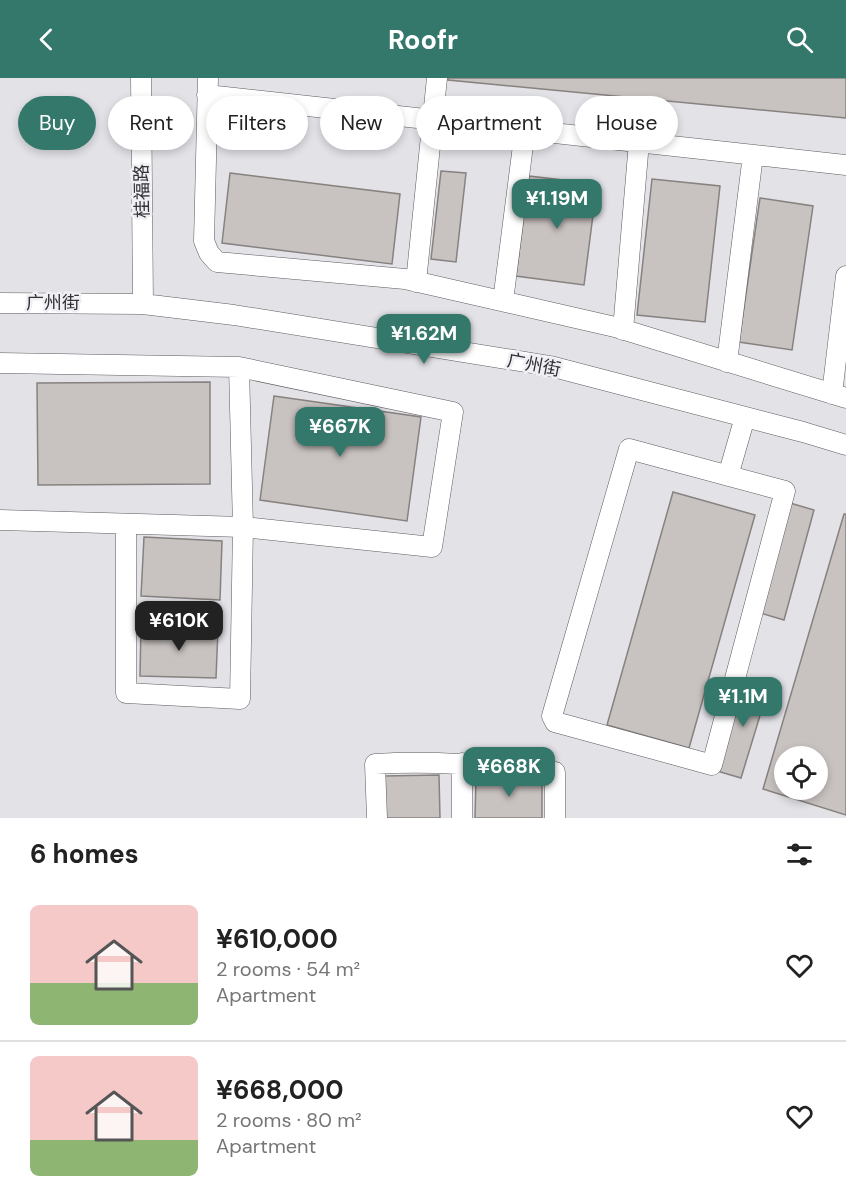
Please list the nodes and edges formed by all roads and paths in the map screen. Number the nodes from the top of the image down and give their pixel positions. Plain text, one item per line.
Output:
1 (141, 78) edge
2 (437, 78) edge
3 (208, 86) edge
4 (435, 96) edge
5 (416, 117) edge
6 (678, 146) edge
7 (430, 150) edge
8 (522, 150) edge
9 (638, 150) edge
10 (753, 154) junction
11 (846, 165) edge
12 (846, 276) edge
13 (417, 282) junction
14 (503, 302) junction
15 (0, 303) edge
16 (143, 304) junction
17 (623, 330) junction
18 (727, 362) junction
19 (0, 363) edge
20 (239, 367) junction
21 (839, 396) edge
22 (745, 417) junction
23 (846, 445) edge
24 (728, 476) junction
25 (0, 520) edge
26 (126, 524) junction
27 (243, 527) junction
28 (462, 763) junction
29 (377, 818) edge
30 (462, 818) edge
31 (555, 818) edge

1 - 16 street, 桂福路
2 - 4 street
3 - 5 street
3 - 13 street
6 - 10 street
7 - 13 street
8 - 14 street
9 - 17 street
10 - 11 street
10 - 18 street
12 - 21 street
13 - 14 street
14 - 17 street
15 - 16 street, 广州街
16 - 22 street, 广州街
17 - 18 street
18 - 21 street
19 - 20 street
20 - 27 street
20 - 27 street
22 - 23 street, 广州街
22 - 24 street
24 - 24 street
25 - 26 street
26 - 27 street
26 - 27 street
28 - 29 street
28 - 30 street
28 - 31 street

